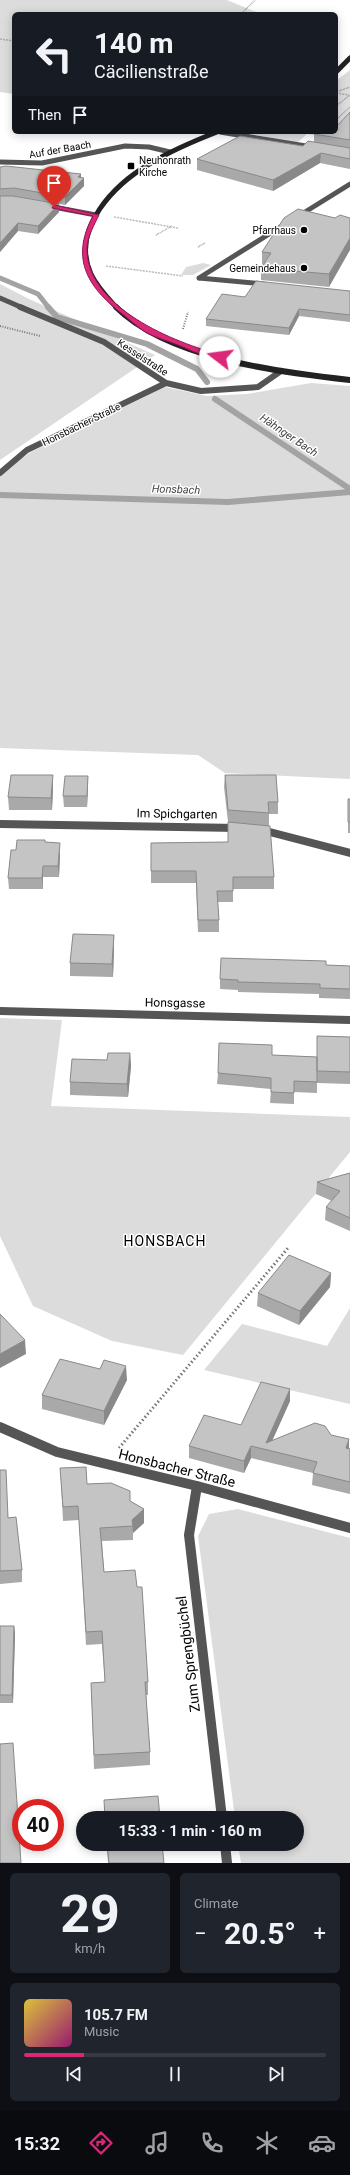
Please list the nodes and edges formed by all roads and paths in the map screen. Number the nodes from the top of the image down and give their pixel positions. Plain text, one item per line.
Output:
1 (255, 0) edge
2 (243, 12) edge
3 (0, 39) edge
4 (12, 41) edge
5 (350, 58) edge
6 (338, 70) edge
7 (338, 93) edge
8 (350, 95) edge
9 (338, 104) edge
10 (350, 106) edge
11 (338, 120) edge
12 (213, 134) edge
13 (230, 134) edge
14 (310, 147) edge
15 (170, 152) junction
16 (0, 162) edge
17 (350, 184) edge
18 (40, 205) edge
19 (96, 215) junction
20 (172, 226) junction
21 (178, 228) dead end
22 (156, 235) dead end
23 (205, 243) dead end
24 (198, 247) dead end
25 (86, 263) junction
26 (199, 278) junction
27 (273, 285) edge
28 (0, 298) edge
29 (281, 371) junction
30 (350, 380) edge
31 (166, 383) junction
32 (0, 473) edge
33 (0, 824) edge
34 (350, 853) edge
35 (0, 1011) edge
36 (350, 1020) edge
37 (288, 1248) dead end
38 (0, 1426) edge
39 (106, 1464) junction
40 (198, 1486) junction
41 (350, 1528) edge
42 (221, 1811) edge
43 (226, 1851) edge
44 (228, 1863) edge

1 - 2 path
3 - 4 path
5 - 6 street
7 - 8 path
8 - 9 path
10 - 11 path
12 - 15 street
13 - 14 street
15 - 16 street, Auf der Baach
15 - 19 street
17 - 26 street
18 - 19 street
19 - 20 path
19 - 25 street
20 - 21 path
20 - 22 path
23 - 24 path
25 - 26 path
25 - 29 street
26 - 27 street
28 - 31 street, Kesselstraße
29 - 30 street
29 - 31 street, Kesselstraße
31 - 32 street, Honsbacher Straße
33 - 34 street, Im Spichgarten
35 - 36 street, Honsgasse
37 - 39 path
38 - 39 street, Honsbacher Straße
39 - 40 street, Honsbacher Straße
40 - 41 street, Honsbacher Straße
40 - 42 street, Zum Sprengbüchel
43 - 44 street

